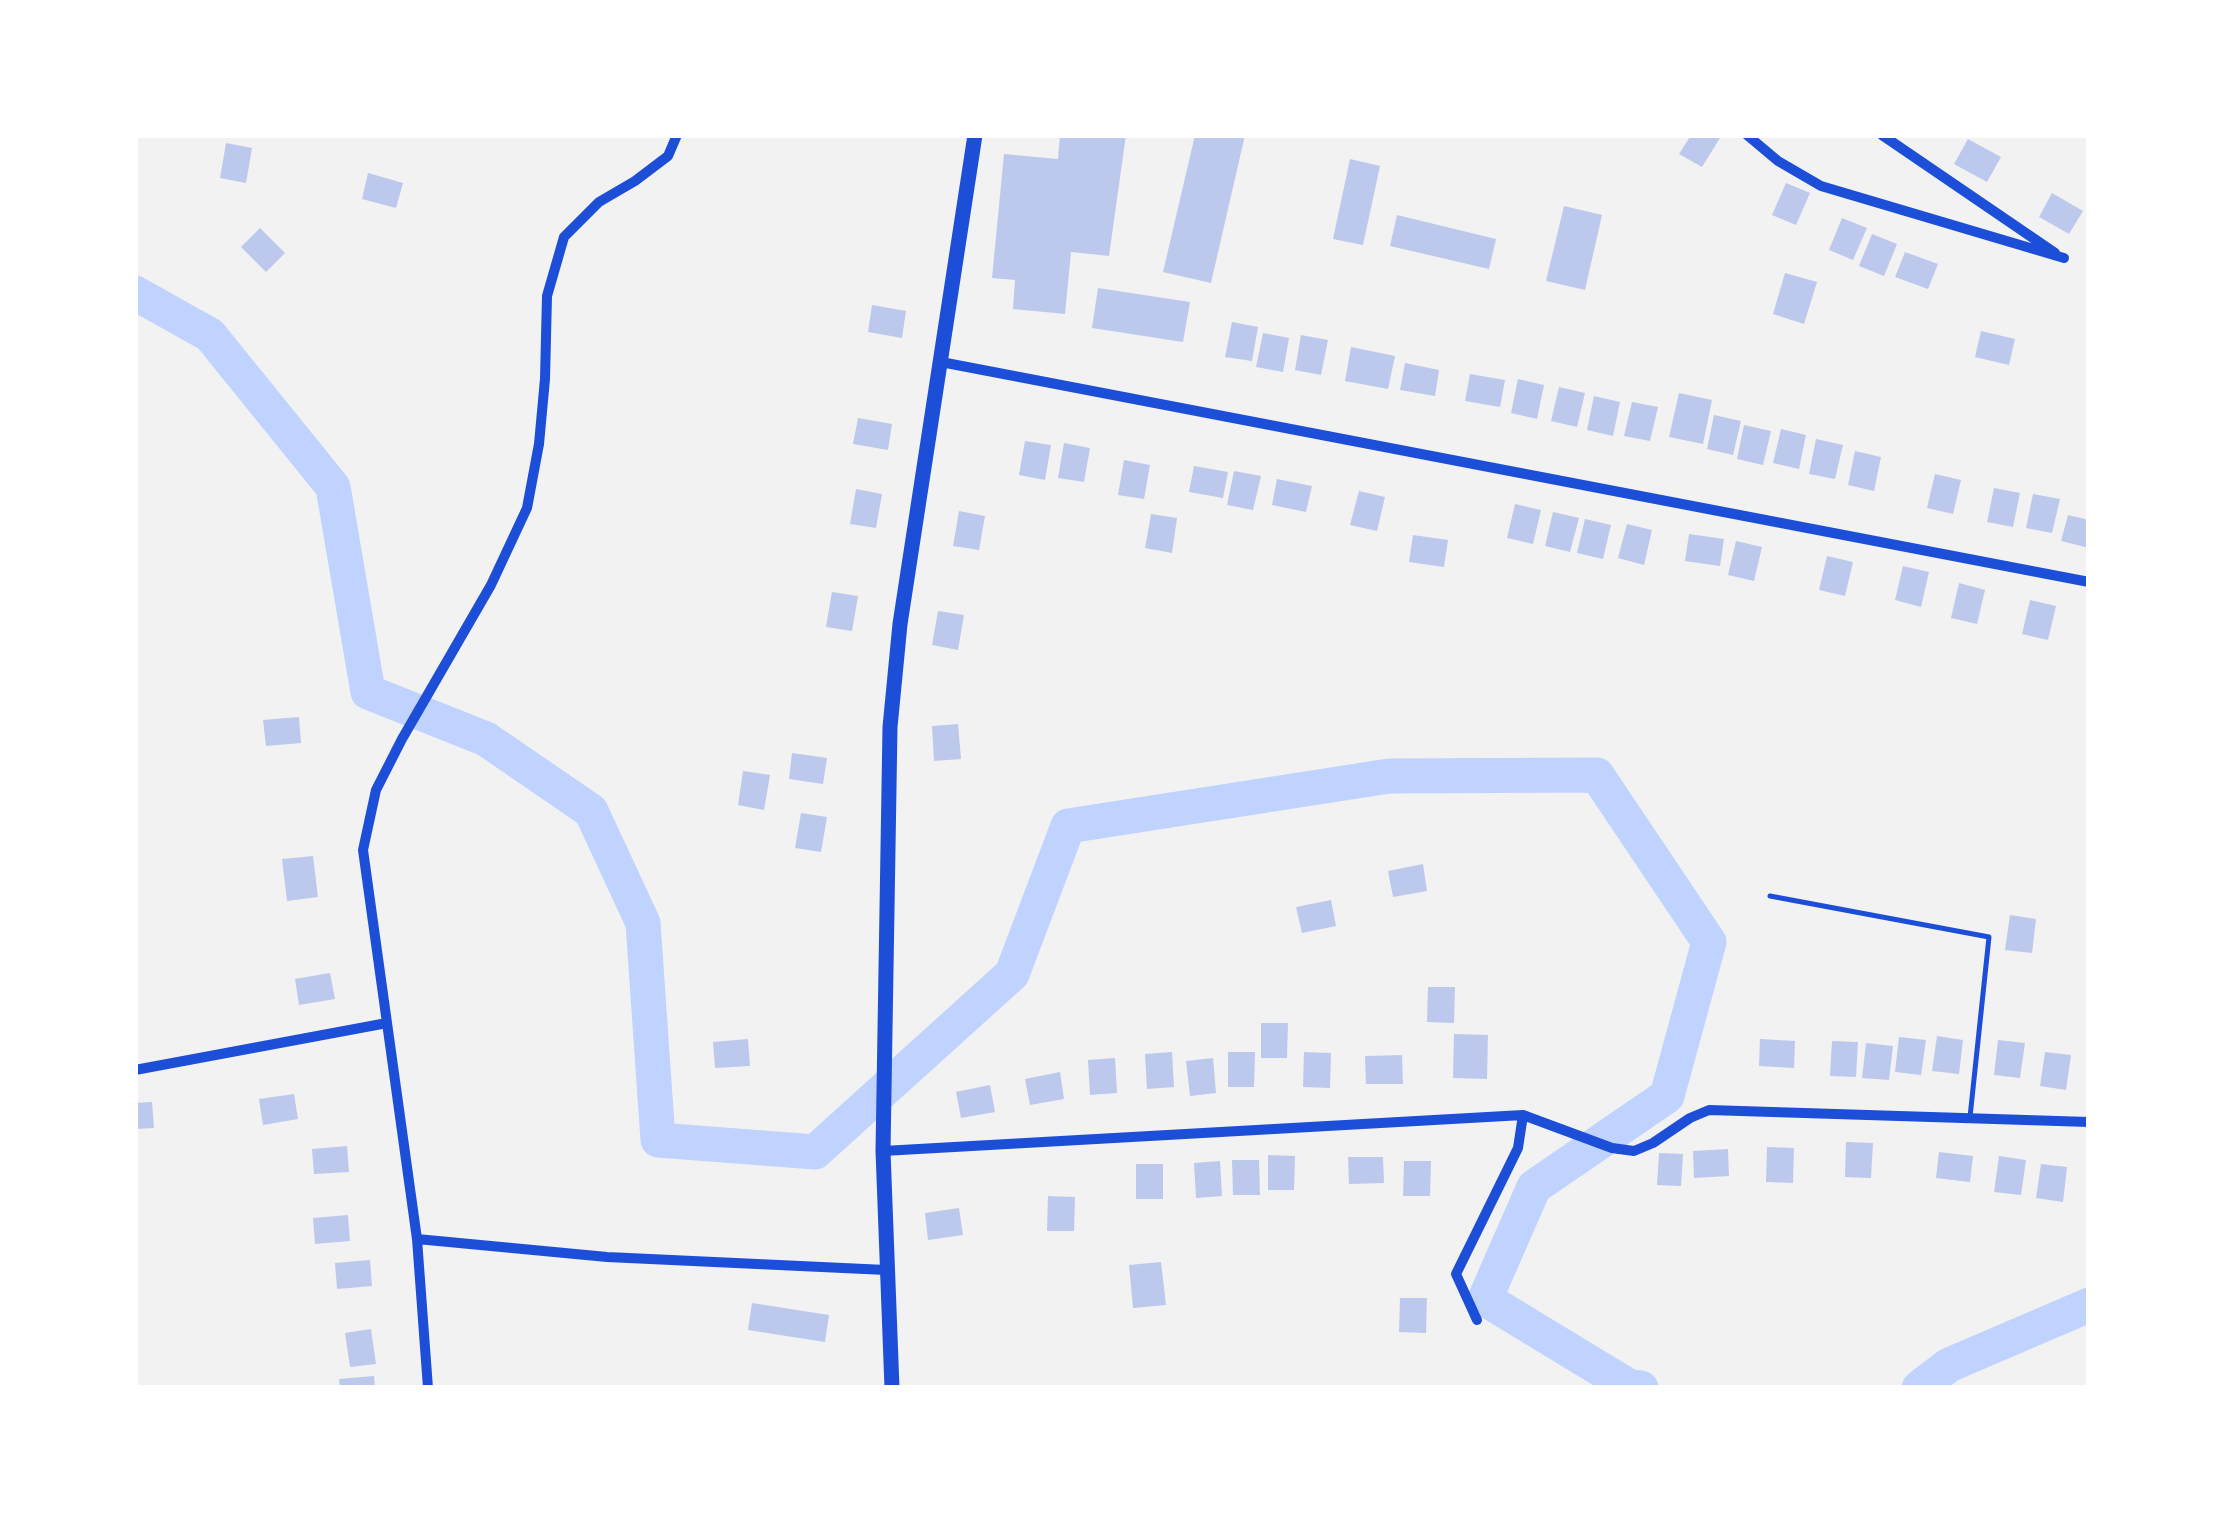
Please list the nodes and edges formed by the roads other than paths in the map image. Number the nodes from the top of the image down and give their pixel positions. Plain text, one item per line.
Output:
1 (677, 135) edge
2 (975, 135) edge
3 (1748, 135) edge
4 (1882, 135) edge
5 (941, 362) junction
6 (2089, 582) edge
7 (1770, 896) dead end
8 (387, 1022) junction
9 (135, 1070) edge
10 (1523, 1114) junction
11 (1970, 1118) junction
12 (2089, 1122) edge
13 (883, 1151) junction
14 (417, 1238) junction
15 (886, 1270) junction
16 (1477, 1320) dead end
17 (428, 1388) edge
18 (892, 1388) edge

1 - 8 street
2 - 5 main road
3 - 4 street
5 - 6 street
5 - 13 main road
7 - 11 lane
8 - 9 street
8 - 14 street
10 - 11 street
10 - 13 street
10 - 16 street
11 - 12 street
13 - 15 main road
14 - 15 street
14 - 17 street
15 - 18 main road

